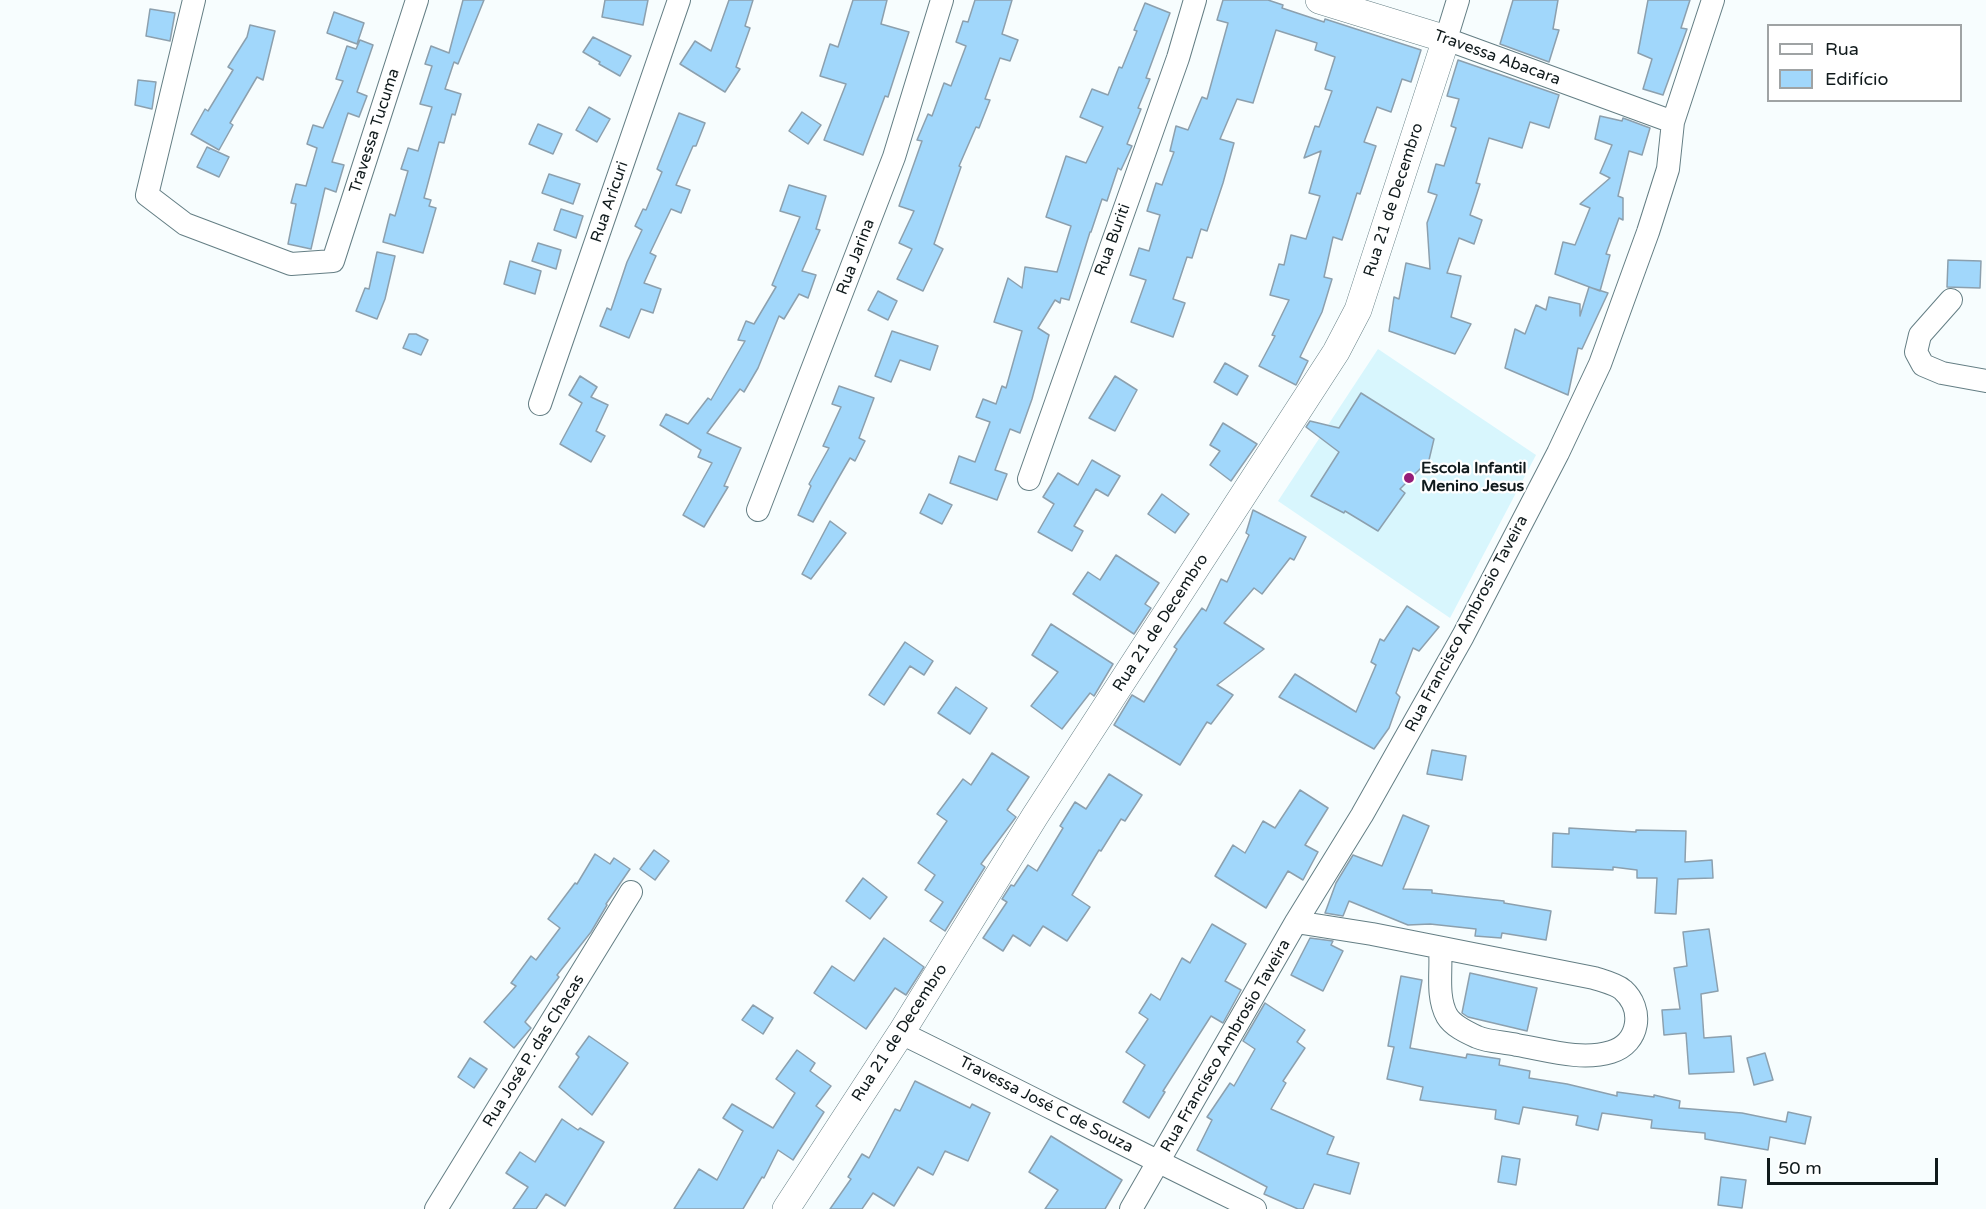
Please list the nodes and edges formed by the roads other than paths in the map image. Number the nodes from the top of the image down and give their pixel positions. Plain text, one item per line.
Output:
1 (194, 0) edge
2 (417, 0) edge
3 (679, 0) edge
4 (942, 0) edge
5 (1196, 0) edge
6 (1319, 0) edge
7 (1458, 0) edge
8 (1713, 0) edge
9 (1446, 39) junction
10 (1673, 122) junction
11 (1951, 300) dead end
12 (1986, 381) edge
13 (540, 404) dead end
14 (1029, 479) dead end
15 (758, 510) dead end
16 (631, 892) dead end
17 (1296, 922) junction
18 (1440, 948) junction
19 (901, 1033) junction
20 (1159, 1163) junction
21 (436, 1209) edge
22 (786, 1209) edge
23 (1131, 1209) edge
24 (1255, 1209) edge

1 - 2 street, Travessa Tucuma
3 - 13 street, Rua Aricuri
4 - 15 street, Rua Jarina
5 - 14 street, Rua Buriti
6 - 9 street, Travessa Abacara
7 - 9 street, Rua 21 de Decembro
8 - 10 street, Rua Francisco Ambrosio Taveira
9 - 10 street, Travessa Abacara
9 - 19 street, Rua 21 de Decembro
10 - 17 street, Rua Francisco Ambrosio Taveira
11 - 12 street
16 - 21 street, Rua José P. das Chacas
17 - 18 street
17 - 20 street, Rua Francisco Ambrosio Taveira
18 - 18 street
19 - 20 street, Travessa José C de Souza
19 - 22 street, Rua 21 de Decembro
20 - 23 street, Rua Francisco Ambrosio Taveira
20 - 24 street, Travessa José C de Souza

